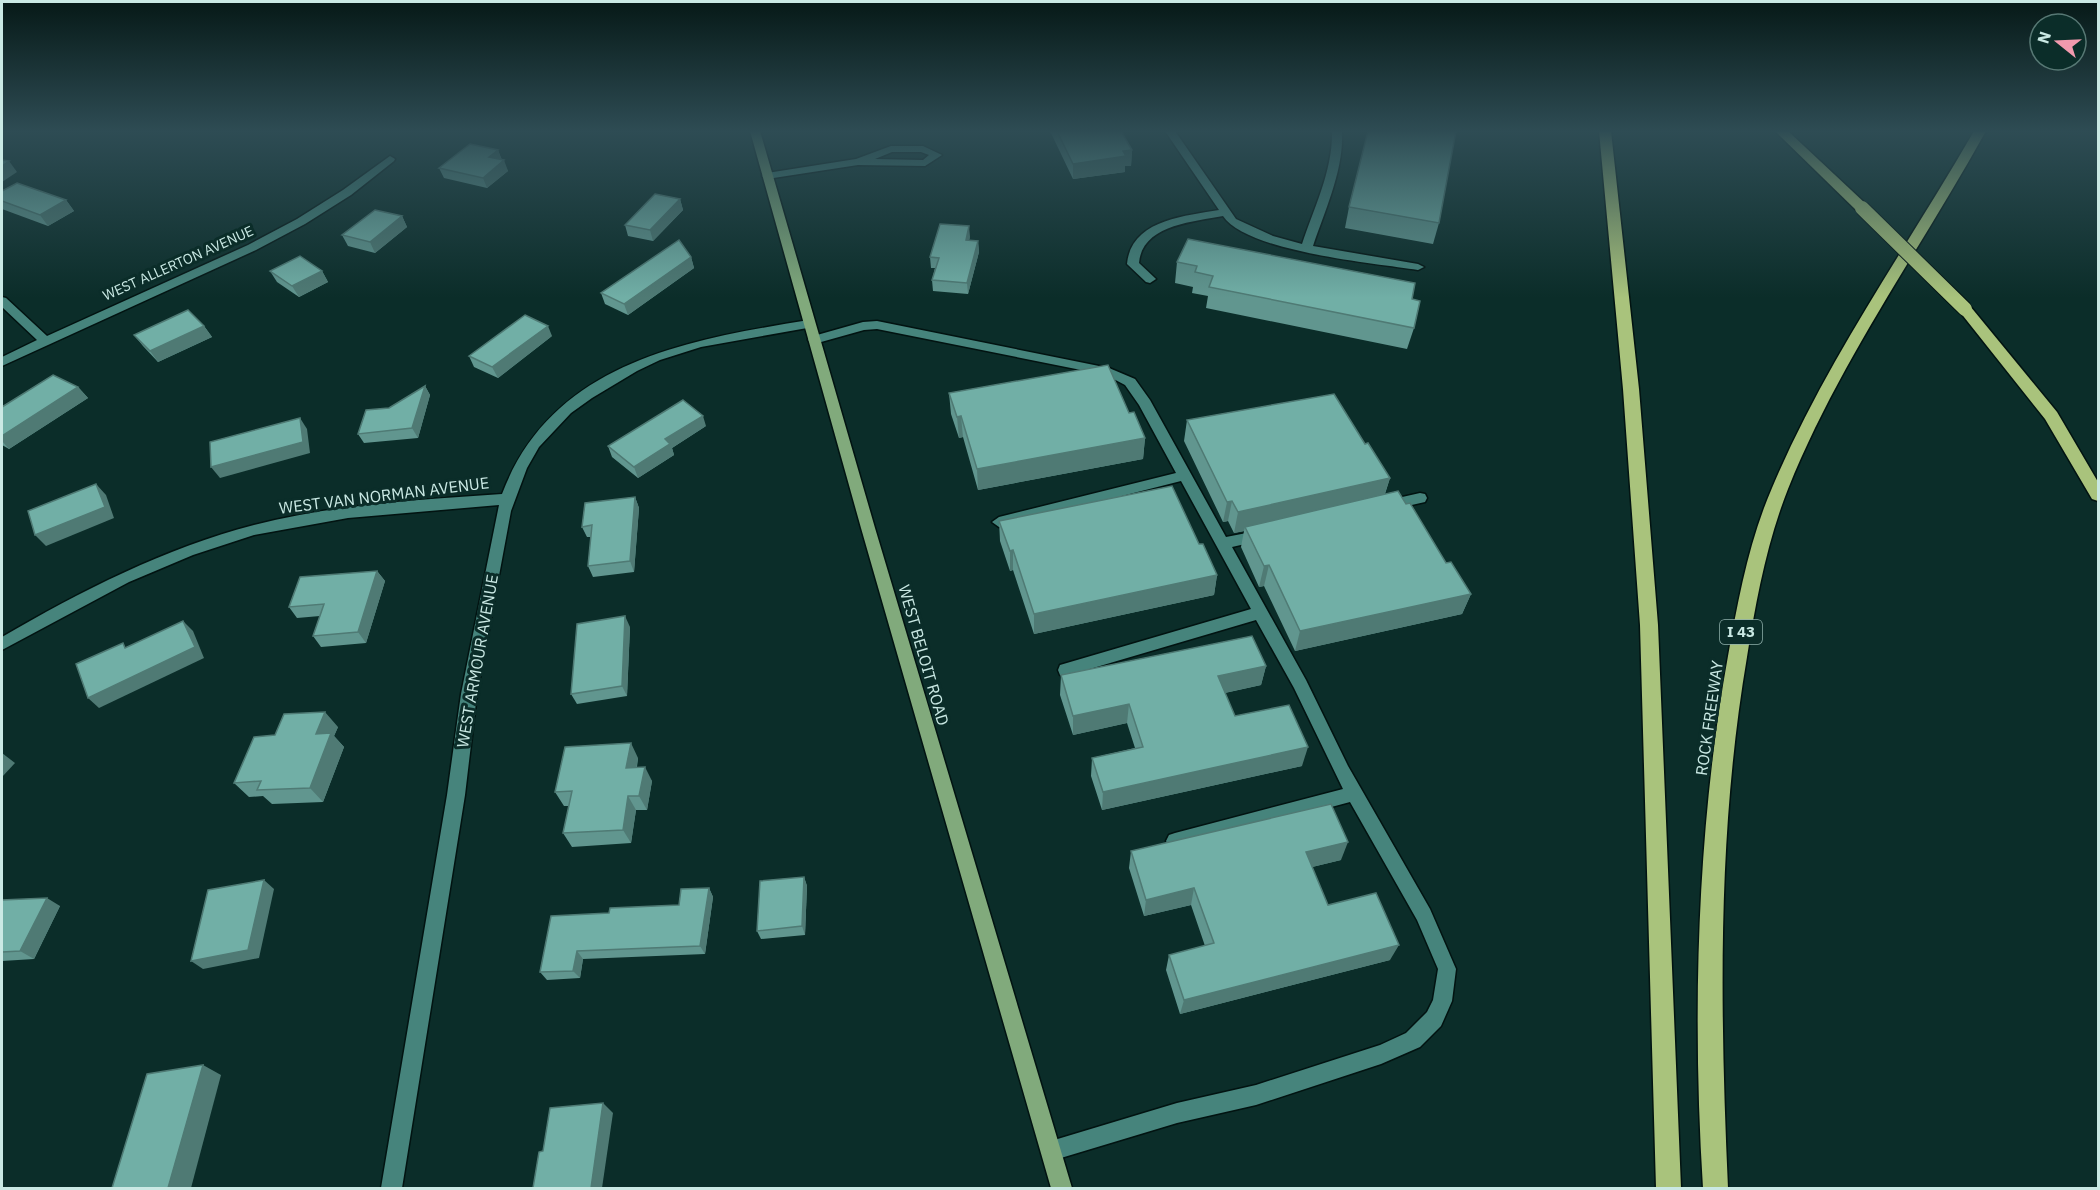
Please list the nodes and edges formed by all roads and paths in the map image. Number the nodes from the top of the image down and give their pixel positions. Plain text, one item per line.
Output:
1 (354, 187) edge
2 (770, 187) edge
3 (1208, 187) edge
4 (1326, 187) edge
5 (1611, 187) edge
6 (1839, 187) edge
7 (1947, 187) edge
8 (1226, 212) junction
9 (1307, 247) junction
10 (1418, 267) dead end
11 (1150, 279) dead end
12 (2, 301) edge
13 (812, 332) junction
14 (44, 340) junction
15 (2, 362) edge
16 (1183, 476) junction
17 (2098, 495) edge
18 (1420, 498) dead end
19 (507, 499) junction
20 (1373, 509) edge
21 (999, 522) edge
22 (1280, 531) edge
23 (1221, 544) junction
24 (1259, 614) junction
25 (2, 644) edge
26 (1066, 670) dead end
27 (1355, 793) junction
28 (1162, 845) edge
29 (1051, 1151) junction
30 (391, 1188) edge
31 (1062, 1188) edge
32 (1669, 1188) edge
33 (1715, 1188) edge

1 - 14 street, WEST ALLERTON AVENUE
2 - 13 main road, WEST BELOIT ROAD
3 - 8 street
4 - 9 street
5 - 32 highway
6 - 17 highway, bridge
7 - 33 highway, ROCK FREEWAY / I 43
8 - 9 street
8 - 11 street
9 - 10 street
12 - 14 street
13 - 16 street, WEST ARMOUR AVENUE
13 - 19 street, WEST ARMOUR AVENUE
13 - 29 main road, WEST BELOIT ROAD
14 - 15 street, WEST ALLERTON AVENUE
16 - 21 street
16 - 23 street, WEST ARMOUR AVENUE
18 - 20 street
19 - 25 street, WEST VAN NORMAN AVENUE
19 - 30 street, WEST ARMOUR AVENUE
22 - 23 street
23 - 24 street, WEST ARMOUR AVENUE
24 - 26 street
24 - 27 street, WEST ARMOUR AVENUE
27 - 28 street
27 - 29 street, WEST ARMOUR AVENUE
29 - 31 main road, WEST BELOIT ROAD

